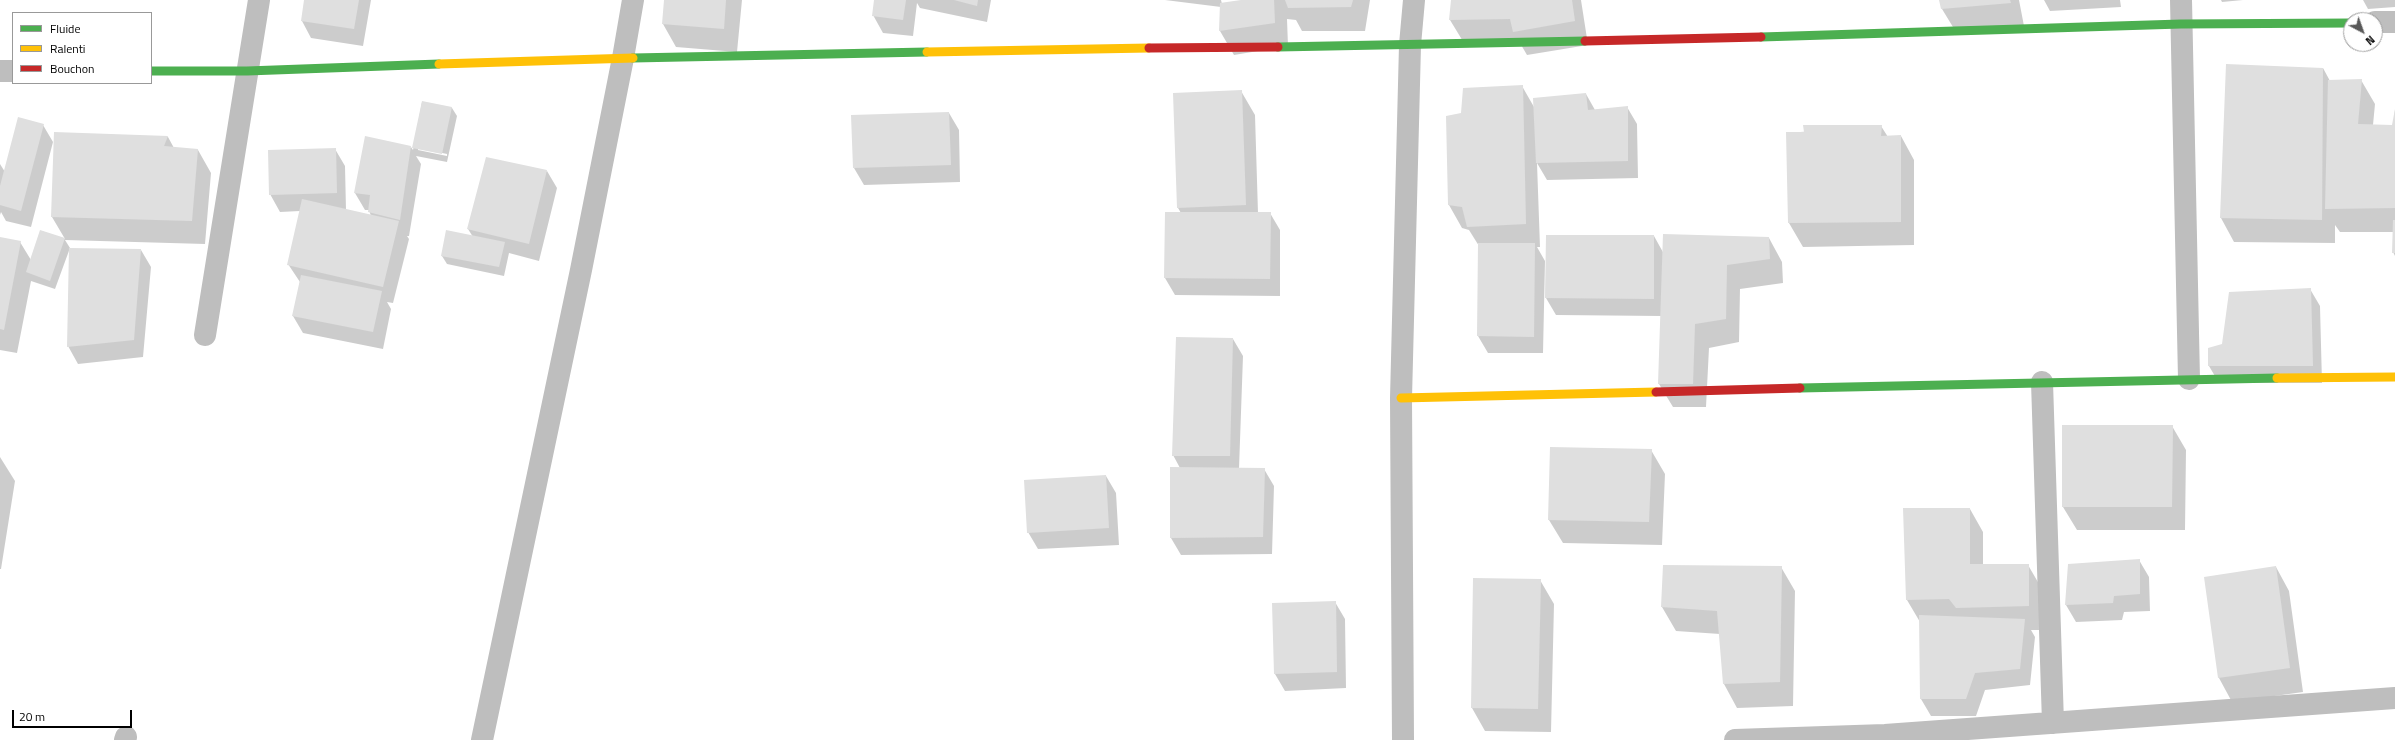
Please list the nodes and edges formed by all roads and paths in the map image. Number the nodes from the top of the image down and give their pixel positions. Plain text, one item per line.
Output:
1 (259, 0) edge
2 (632, 0) edge
3 (1414, 0) edge
4 (2181, 0) edge
5 (2343, 22) edge
6 (2383, 22) edge
7 (2395, 22) edge
8 (2181, 24) junction
9 (1410, 45) junction
10 (623, 58) junction
11 (12, 71) edge
12 (152, 71) edge
13 (247, 71) junction
14 (0, 72) edge
15 (205, 335) dead end
16 (2395, 377) edge
17 (2188, 378) junction
18 (2042, 382) junction
19 (1401, 398) junction
20 (2395, 698) edge
21 (2053, 723) junction
22 (482, 740) edge
23 (1403, 740) edge
24 (1735, 740) edge

1 - 13 street
2 - 10 street
3 - 9 street
4 - 8 street
5 - 8 street
6 - 7 street
8 - 9 street
8 - 17 street
9 - 10 street
9 - 19 street
10 - 13 street
10 - 22 street
11 - 14 street
12 - 13 street
13 - 15 street
16 - 17 street
17 - 18 street
18 - 19 street
18 - 21 street
19 - 23 street
20 - 21 street
21 - 24 street

